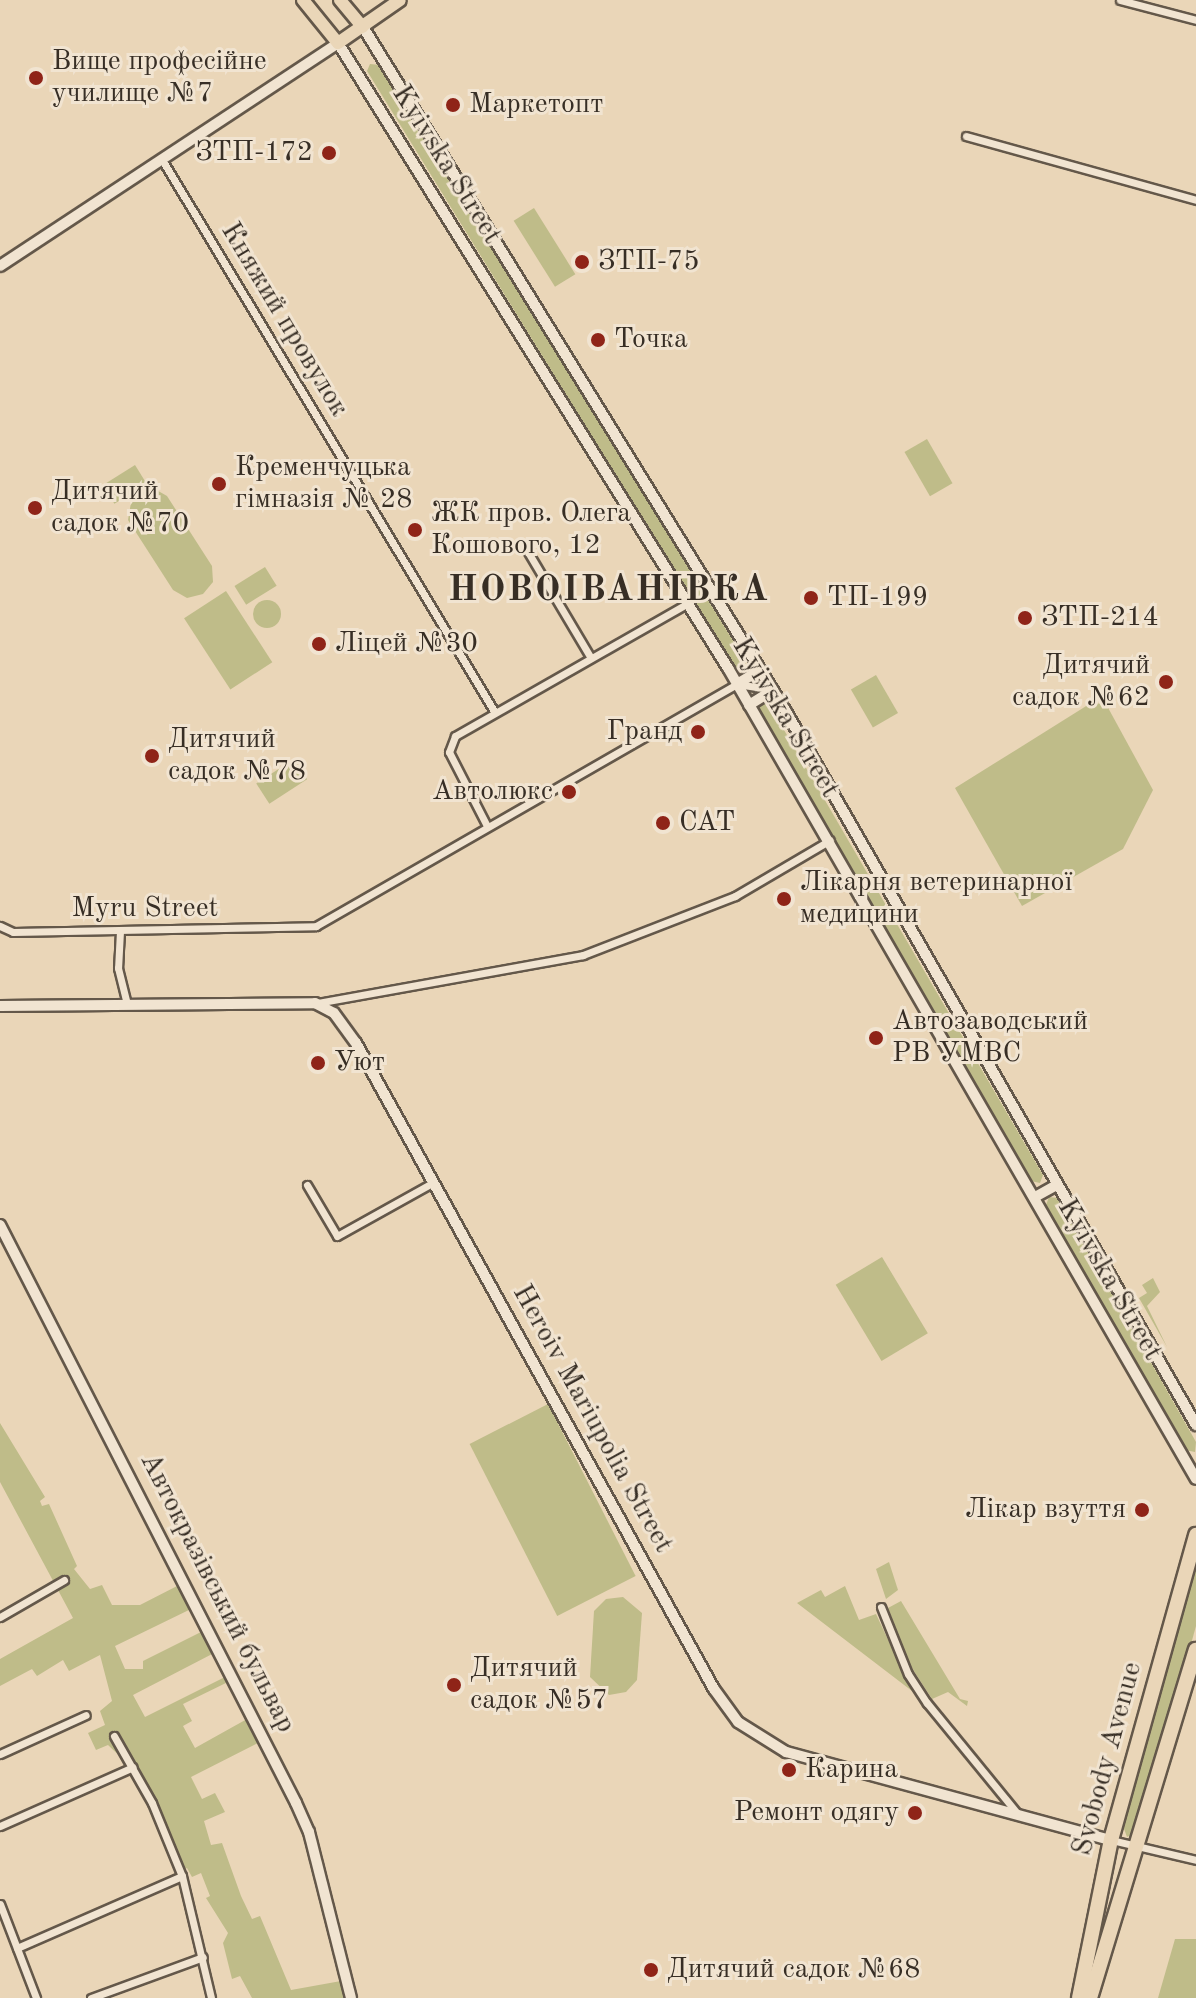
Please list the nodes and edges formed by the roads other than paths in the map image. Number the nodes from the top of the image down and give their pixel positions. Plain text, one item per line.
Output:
1 (303, 0) edge
2 (340, 0) edge
3 (400, 0) edge
4 (1120, 0) edge
5 (1196, 20) edge
6 (363, 27) junction
7 (338, 43) junction
8 (966, 136) dead end
9 (161, 157) junction
10 (1196, 200) edge
11 (0, 266) edge
12 (528, 552) dead end
13 (688, 603) junction
14 (591, 658) junction
15 (760, 670) junction
16 (737, 684) junction
17 (773, 690) junction
18 (749, 705) junction
19 (494, 711) junction
20 (487, 826) junction
21 (830, 840) junction
22 (0, 926) edge
23 (120, 931) junction
24 (315, 1003) junction
25 (127, 1005) junction
26 (0, 1006) edge
27 (434, 1182) junction
28 (307, 1185) dead end
29 (1057, 1185) junction
30 (1035, 1197) junction
31 (0, 1225) edge
32 (1196, 1425) edge
33 (1196, 1479) edge
34 (1196, 1535) edge
35 (64, 1580) dead end
36 (881, 1607) dead end
37 (0, 1617) edge
38 (1196, 1650) edge
39 (86, 1715) dead end
40 (114, 1736) dead end
41 (0, 1754) edge
42 (133, 1767) junction
43 (1021, 1818) junction
44 (0, 1826) edge
45 (1111, 1840) junction
46 (1140, 1844) junction
47 (1196, 1860) edge
48 (182, 1876) junction
49 (0, 1904) edge
50 (17, 1948) junction
51 (203, 1957) junction
52 (36, 1998) edge
53 (91, 1998) edge
54 (211, 1998) edge
55 (351, 1998) edge
56 (1079, 1998) edge
57 (1090, 1998) edge

1 - 7 main road, Kyivska Street
2 - 6 main road, Kyivska Street
3 - 6 main road
4 - 5 street
6 - 7 main road
6 - 15 main road, Kyivska Street
7 - 9 main road
7 - 13 main road, Kyivska Street
8 - 10 street
9 - 11 main road
9 - 19 street, Княжий провулок
12 - 14 street
13 - 14 street
13 - 16 main road, Kyivska Street
14 - 19 street
15 - 16 main road
15 - 17 main road, Kyivska Street
16 - 17 street
16 - 18 main road, Kyivska Street
16 - 20 street, Myru Street
17 - 18 main road
17 - 29 main road, Kyivska Street
18 - 21 main road, Kyivska Street
19 - 20 street
20 - 23 street, Myru Street
21 - 24 street
21 - 30 main road, Kyivska Street
22 - 23 street, Myru Street
23 - 25 street
24 - 25 main road
24 - 27 main road, Heroiv Mariupolia Street
25 - 26 main road
27 - 28 street
27 - 43 main road, Heroiv Mariupolia Street
29 - 30 main road
29 - 32 main road, Kyivska Street
30 - 33 main road, Kyivska Street
31 - 55 main road, Автокразівський бульвар
34 - 45 highway, Svobody Avenue
35 - 37 street
36 - 43 street
38 - 46 highway, Svobody Avenue
39 - 41 street
40 - 42 street
42 - 44 street
42 - 48 street
43 - 45 main road, Heroiv Mariupolia Street
45 - 46 street, Heroiv Mariupolia Street
45 - 56 highway, Svobody Avenue
46 - 47 street, Heroiv Mariupolia Street
46 - 57 highway, Svobody Avenue
48 - 50 street
48 - 51 street
49 - 50 street
50 - 52 street
51 - 53 street
51 - 54 street

